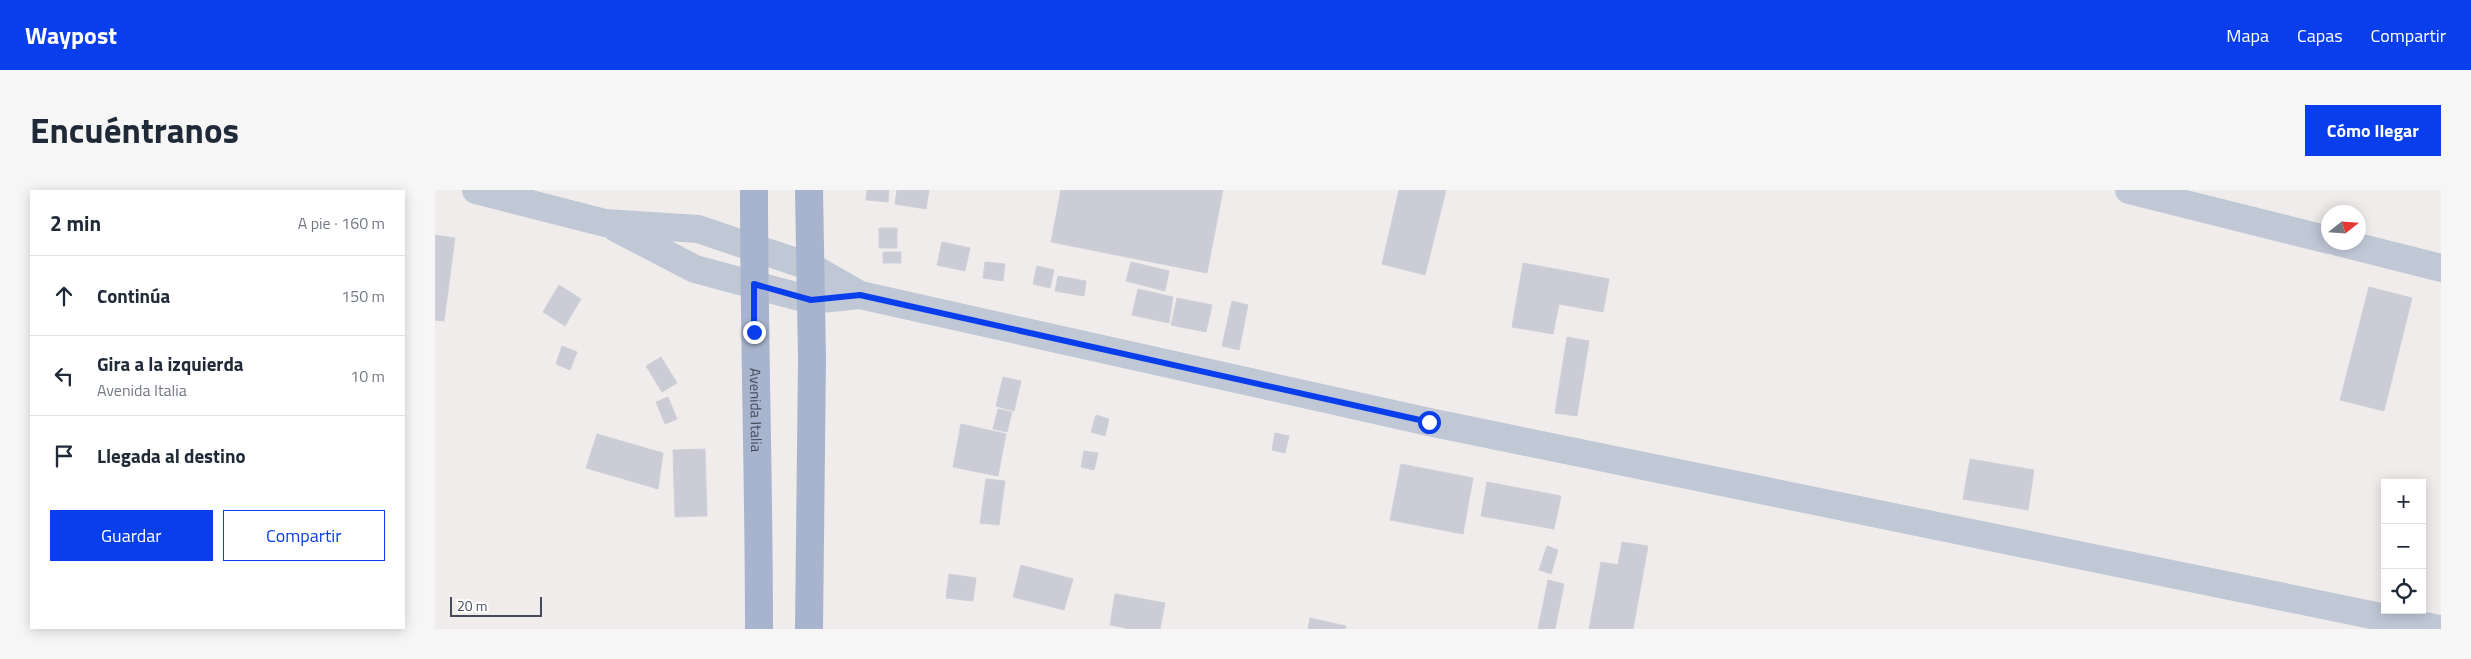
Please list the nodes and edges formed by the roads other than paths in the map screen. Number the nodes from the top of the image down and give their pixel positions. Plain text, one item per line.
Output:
1 (476, 190) edge
2 (754, 190) edge
3 (809, 190) edge
4 (2129, 190) edge
5 (605, 223) junction
6 (2321, 238) edge
7 (754, 247) junction
8 (2366, 249) edge
9 (811, 267) junction
10 (2441, 268) edge
11 (754, 284) junction
12 (860, 295) junction
13 (811, 300) junction
14 (759, 629) edge
15 (809, 629) edge
16 (2440, 629) edge

1 - 5 street
2 - 7 main road, Avenida Italia
3 - 9 main road
4 - 6 street
5 - 7 street
5 - 11 street
7 - 9 street
7 - 11 main road, Avenida Italia
8 - 10 street
9 - 12 street
9 - 13 main road
11 - 13 street
11 - 14 main road, Avenida Italia
12 - 13 street
12 - 16 street
13 - 15 main road

